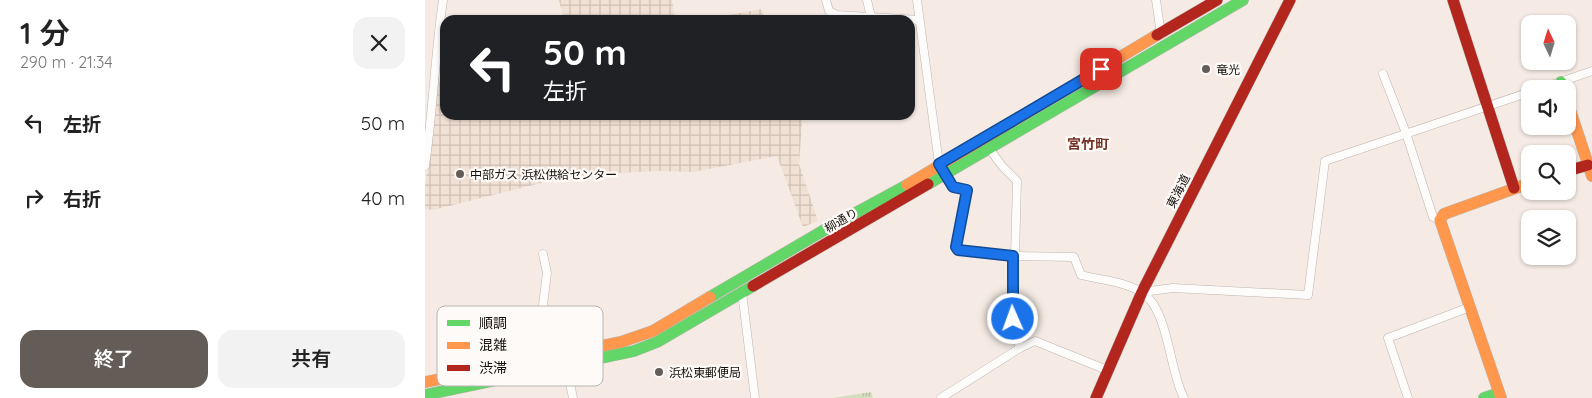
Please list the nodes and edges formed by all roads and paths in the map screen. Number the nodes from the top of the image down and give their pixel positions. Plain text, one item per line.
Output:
1 (443, 0) edge
2 (827, 0) edge
3 (867, 0) edge
4 (917, 0) edge
5 (1156, 0) edge
6 (1217, 0) edge
7 (1243, 0) edge
8 (1290, 0) edge
9 (1453, 0) edge
10 (441, 15) edge
11 (846, 15) edge
12 (871, 15) edge
13 (440, 20) edge
14 (915, 20) edge
15 (919, 20) junction
16 (1161, 34) junction
17 (1592, 71) edge
18 (1383, 74) dead end
19 (1573, 80) edge
20 (1521, 95) edge
21 (1488, 106) junction
22 (1576, 128) edge
23 (1406, 133) junction
24 (989, 148) junction
25 (1588, 165) junction
26 (425, 166) edge
27 (1576, 168) edge
28 (942, 169) junction
29 (1592, 176) edge
30 (1521, 186) edge
31 (1514, 188) junction
32 (1440, 220) junction
33 (543, 254) dead end
34 (1014, 256) junction
35 (742, 292) junction
36 (1142, 292) junction
37 (544, 306) edge
38 (1470, 307) junction
39 (603, 348) edge
40 (1020, 348) junction
41 (603, 355) edge
42 (1107, 370) junction
43 (460, 386) edge
44 (425, 395) edge
45 (1500, 395) edge
46 (755, 398) edge
47 (941, 398) edge
48 (1096, 398) edge
49 (1184, 398) edge
50 (1408, 398) edge
51 (1485, 398) edge

1 - 10 street
2 - 11 street
3 - 12 street
4 - 15 street
5 - 16 street
6 - 16 main road, 柳通り
7 - 24 main road, 柳通り
8 - 36 main road, 東海道
9 - 21 main road
13 - 26 street
14 - 15 street
15 - 28 street
16 - 28 main road, 柳通り
17 - 19 street
18 - 23 street
20 - 21 street
21 - 23 street
21 - 31 main road
22 - 25 main road
23 - 32 street
23 - 36 street
24 - 28 main road, 柳通り
24 - 34 street
25 - 27 main road
25 - 29 main road
28 - 34 street
28 - 35 main road, 柳通り
28 - 39 main road, 柳通り
30 - 31 main road
31 - 32 main road
32 - 38 main road
33 - 37 street
34 - 36 street
34 - 40 street
35 - 41 main road, 柳通り
35 - 46 street
36 - 42 main road, 東海道
36 - 49 street
38 - 45 main road
38 - 50 street
40 - 42 street
40 - 47 street
42 - 48 main road, 東海道
43 - 44 main road, 柳通り
45 - 51 main road

